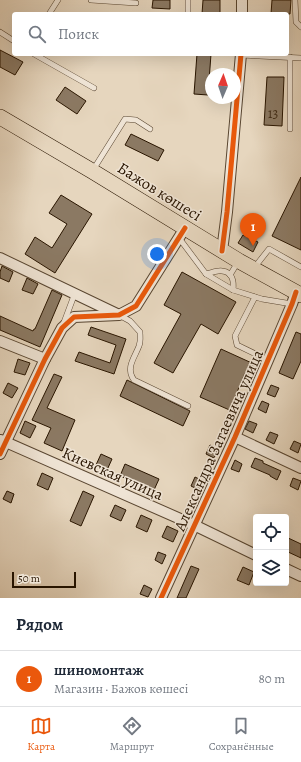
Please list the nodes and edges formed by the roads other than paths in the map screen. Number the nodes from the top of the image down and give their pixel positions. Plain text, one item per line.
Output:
1 (58, 0) edge
2 (91, 0) edge
3 (188, 0) edge
4 (242, 0) edge
5 (295, 0) edge
6 (136, 3) dead end
7 (50, 12) edge
8 (188, 12) edge
9 (242, 12) edge
10 (301, 27) edge
11 (0, 32) edge
12 (12, 40) edge
13 (38, 56) edge
14 (240, 56) edge
15 (273, 56) edge
16 (290, 57) junction
17 (301, 58) edge
18 (94, 88) dead end
19 (0, 116) edge
20 (150, 129) dead end
21 (290, 129) dead end
22 (92, 170) junction
23 (182, 233) junction
24 (222, 251) junction
25 (0, 258) edge
26 (239, 261) junction
27 (301, 267) edge
28 (253, 268) junction
29 (206, 274) junction
30 (230, 275) junction
31 (233, 290) junction
32 (75, 293) junction
33 (255, 297) junction
34 (296, 297) edge
35 (119, 315) junction
36 (62, 328) junction
37 (0, 341) edge
38 (45, 359) junction
39 (268, 360) junction
40 (188, 406) dead end
41 (236, 437) junction
42 (3, 441) edge
43 (0, 454) edge
44 (301, 468) edge
45 (194, 525) junction
46 (253, 554) edge
47 (289, 570) edge
48 (301, 576) edge
49 (161, 598) edge

1 - 7 lane
2 - 6 lane
3 - 8 lane
4 - 9 street
5 - 10 lane
11 - 12 lane
13 - 18 lane
14 - 24 street
15 - 16 lane
16 - 17 lane
16 - 21 lane
19 - 22 main road, Бажов көшесі
20 - 22 lane
22 - 23 main road, Бажов көшесі
23 - 24 main road, Бажов көшесі
23 - 29 lane
23 - 35 street
24 - 26 main road, Бажов көшесі
25 - 32 street
26 - 28 main road, Бажов көшесі
26 - 30 lane
27 - 28 lane
28 - 34 main road, Бажов көшесі
29 - 30 lane
29 - 31 lane
30 - 31 lane
31 - 33 lane
32 - 35 street
32 - 36 lane
33 - 34 lane
33 - 39 lane
34 - 39 street, Александра Затаевича улица
35 - 36 street
35 - 40 lane
36 - 38 street
37 - 38 street
38 - 42 street
39 - 41 street, Александра Затаевича улица
41 - 44 street
41 - 45 street, Александра Затаевича улица
42 - 43 street
42 - 45 street, Киевская улица
45 - 46 street, Киевская улица
45 - 49 street, Александра Затаевича улица
47 - 48 street

